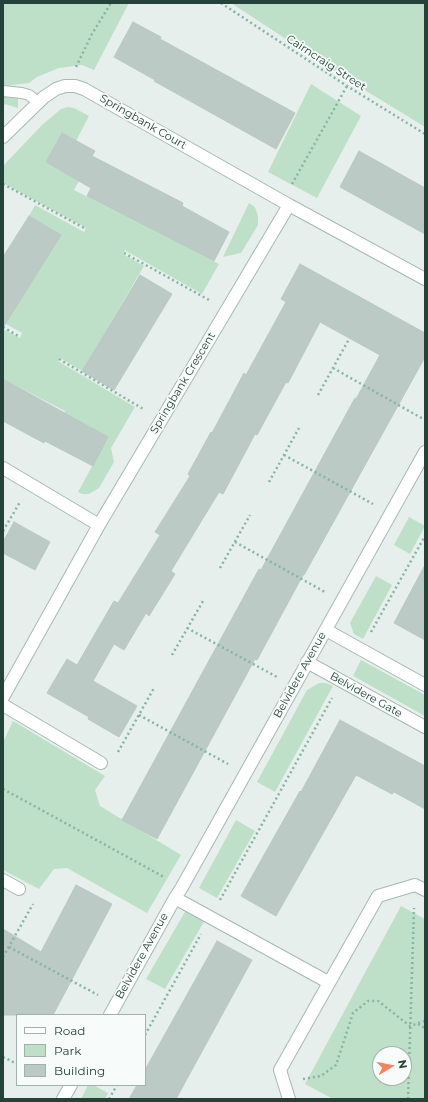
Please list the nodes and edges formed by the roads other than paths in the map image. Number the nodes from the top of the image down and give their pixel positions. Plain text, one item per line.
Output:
1 (3, 91) edge
2 (38, 102) junction
3 (3, 137) edge
4 (286, 203) junction
5 (425, 279) edge
6 (425, 452) edge
7 (3, 468) edge
8 (99, 525) junction
9 (326, 630) junction
10 (307, 662) junction
11 (425, 685) edge
12 (3, 697) edge
13 (3, 706) edge
14 (425, 727) edge
15 (101, 763) dead end
16 (3, 880) edge
17 (420, 887) edge
18 (19, 889) dead end
19 (175, 898) junction
20 (328, 982) junction
21 (111, 1014) edge
22 (70, 1086) edge
23 (63, 1099) edge
24 (289, 1099) edge

1 - 2 lane
2 - 3 street
2 - 4 street, Springbank Court
4 - 5 street
4 - 8 street, Springbank Crescent
6 - 9 street, Belvidere Avenue
7 - 8 street
8 - 12 street, Springbank Crescent
9 - 10 street, Belvidere Avenue
9 - 11 street
10 - 14 street, Belvidere Gate
10 - 19 street, Belvidere Avenue
13 - 15 street
16 - 18 street
17 - 20 street
19 - 20 street
19 - 21 street, Belvidere Avenue
20 - 24 street
22 - 23 street

